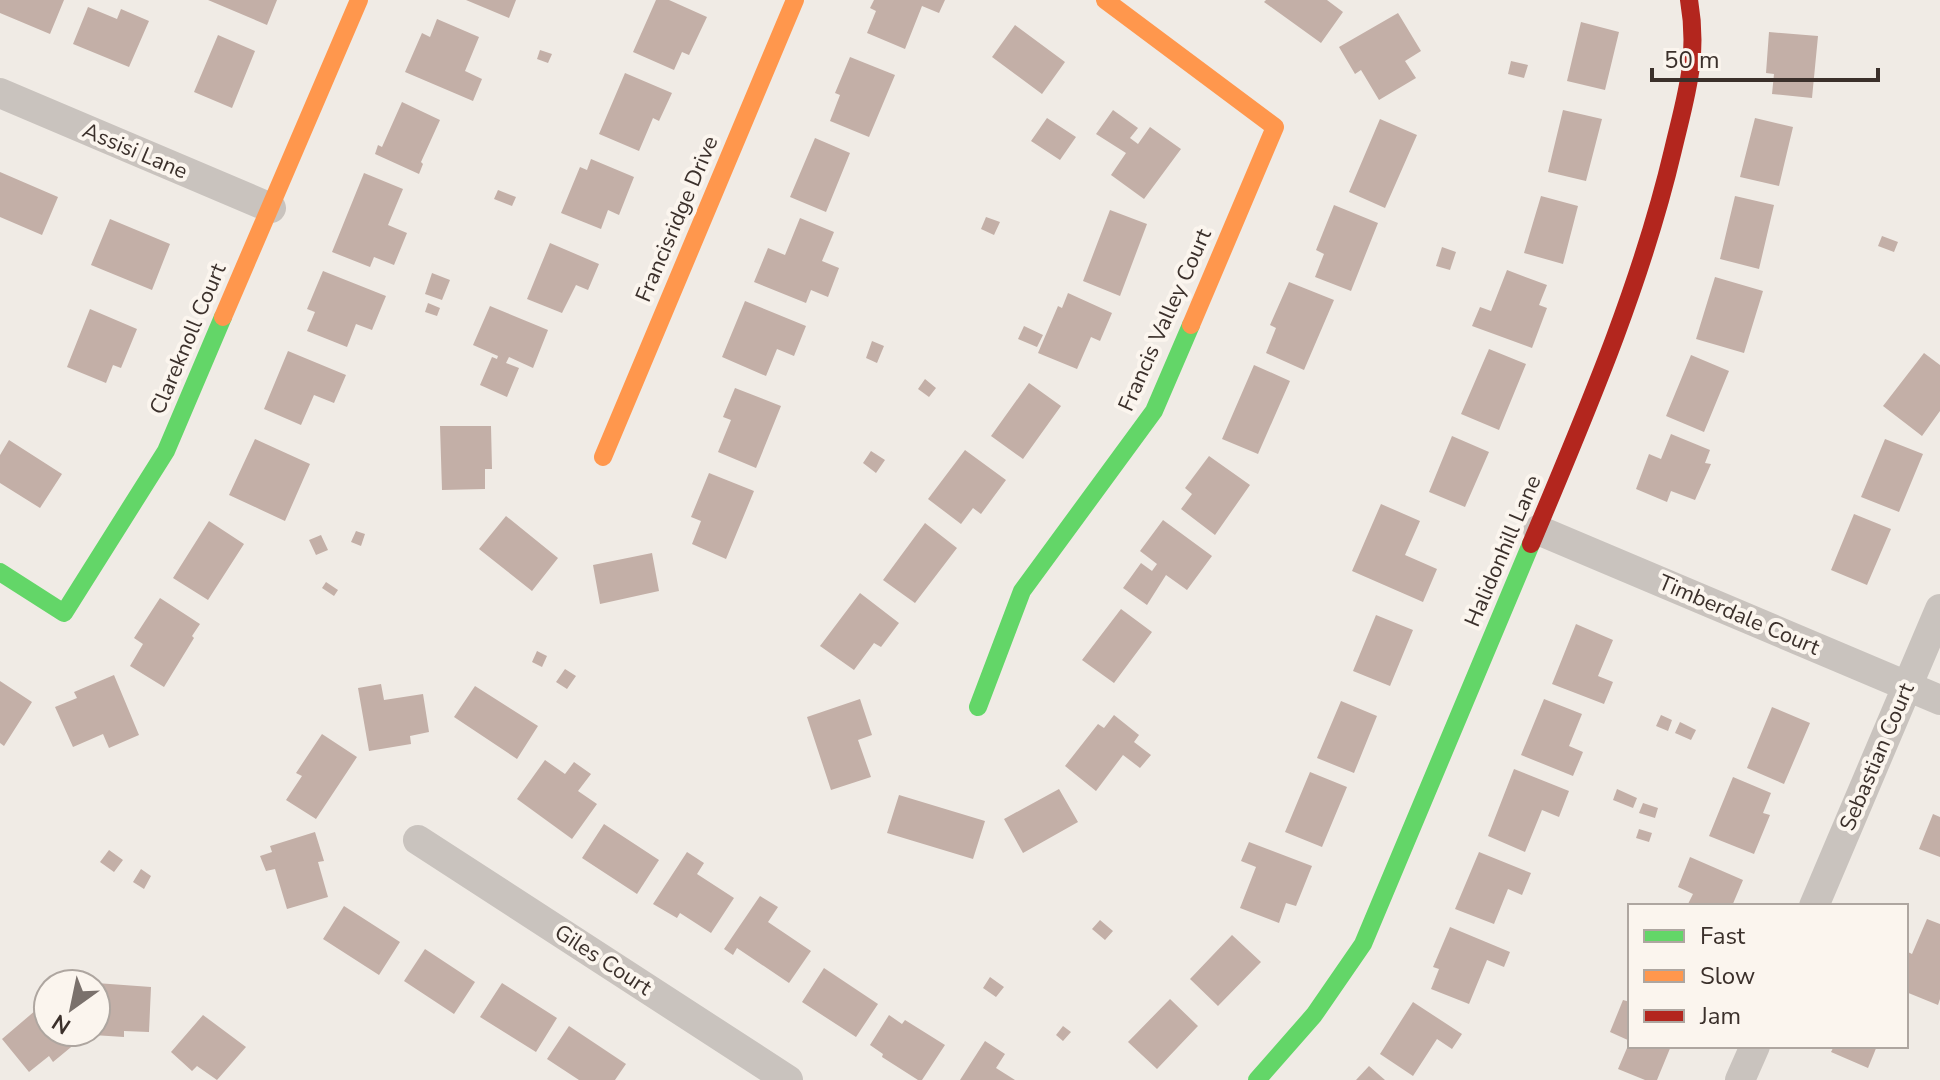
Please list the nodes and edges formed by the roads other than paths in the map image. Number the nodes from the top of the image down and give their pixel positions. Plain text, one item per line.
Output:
1 (359, 0) edge
2 (795, 0) edge
3 (1105, 0) edge
4 (1689, 0) edge
5 (0, 93) edge
6 (271, 208) junction
7 (603, 457) dead end
8 (1538, 530) junction
9 (0, 572) edge
10 (1940, 609) edge
11 (1907, 686) junction
12 (1940, 700) edge
13 (978, 707) dead end
14 (418, 840) dead end
15 (1815, 904) edge
16 (1754, 1048) edge
17 (788, 1080) edge
18 (1257, 1080) edge
19 (1740, 1080) edge

1 - 6 street, Clareknoll Court
2 - 7 street, Francisridge Drive
3 - 13 street, Francis Valley Court
4 - 8 street, Halidonhill Lane
5 - 6 street, Assisi Lane
6 - 9 street, Clareknoll Court
8 - 11 street, Timberdale Court
8 - 18 street, Halidonhill Lane
10 - 11 street, Sebastian Court
11 - 12 street, Timberdale Court
11 - 15 street, Sebastian Court
14 - 17 street, Giles Court
16 - 19 street

